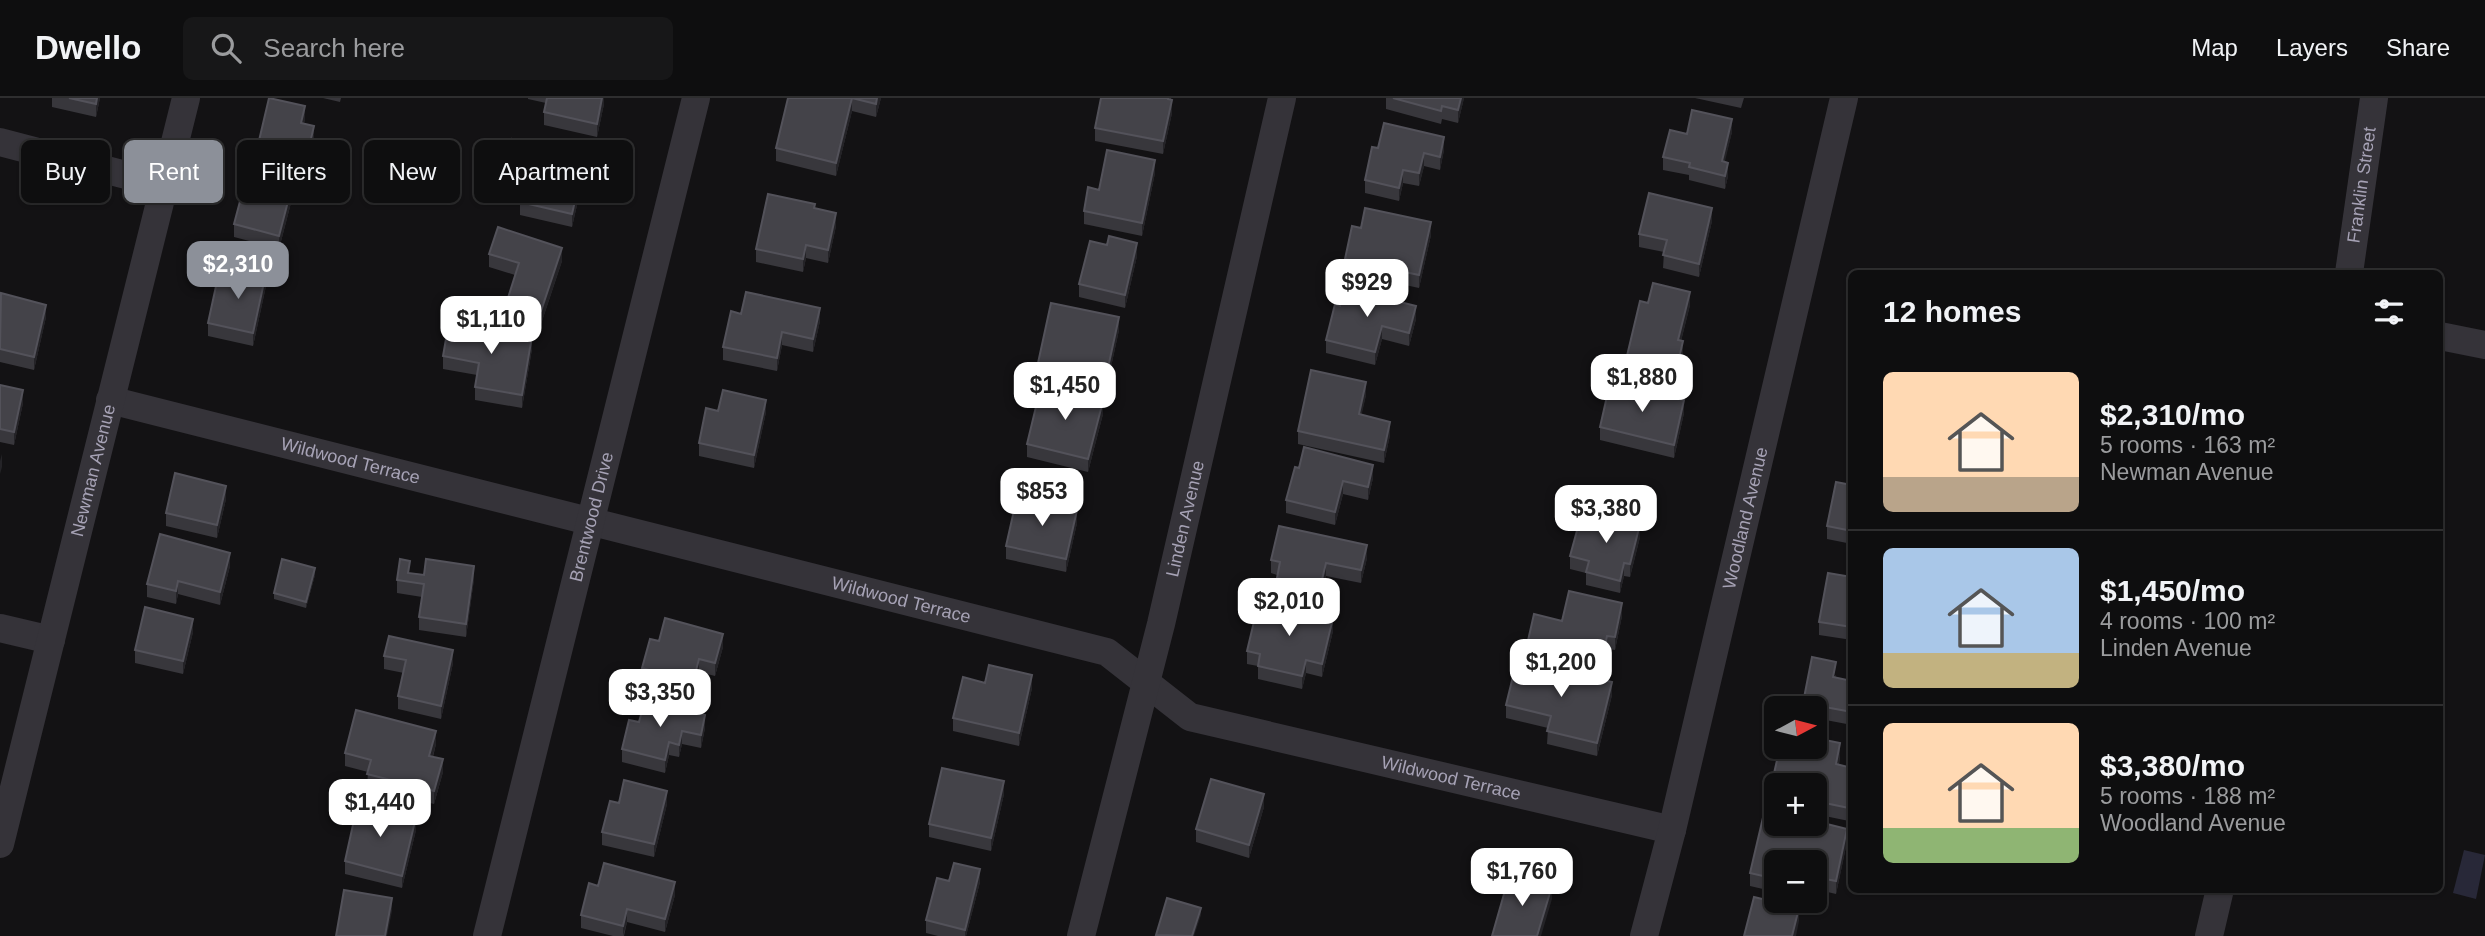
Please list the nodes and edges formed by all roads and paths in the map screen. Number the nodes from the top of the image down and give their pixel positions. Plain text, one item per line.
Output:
1 (186, 98) edge
2 (696, 98) edge
3 (1282, 98) edge
4 (1844, 98) edge
5 (2374, 98) edge
6 (175, 140) edge
7 (0, 142) edge
8 (124, 175) edge
9 (159, 203) edge
10 (2349, 270) edge
11 (2443, 337) edge
12 (2485, 345) edge
13 (110, 400) junction
14 (591, 521) junction
15 (0, 628) edge
16 (51, 640) junction
17 (1146, 683) junction
18 (1672, 830) junction
19 (0, 844) edge
20 (2219, 893) edge
21 (487, 936) edge
22 (1081, 936) edge
23 (1644, 936) edge
24 (2209, 936) edge

1 - 6 street, Newman Avenue
2 - 14 street, Brentwood Drive
3 - 17 street, Linden Avenue
4 - 18 street, Woodland Avenue
5 - 10 street, Franklin Street
7 - 8 street
9 - 13 street, Newman Avenue
11 - 12 street
13 - 14 street, Wildwood Terrace
13 - 16 street, Newman Avenue
14 - 17 street, Wildwood Terrace
14 - 21 street, Brentwood Drive
15 - 16 street
16 - 19 street, Newman Avenue
17 - 18 street, Wildwood Terrace
17 - 22 street, Linden Avenue
18 - 23 street, Woodland Avenue
20 - 24 street

